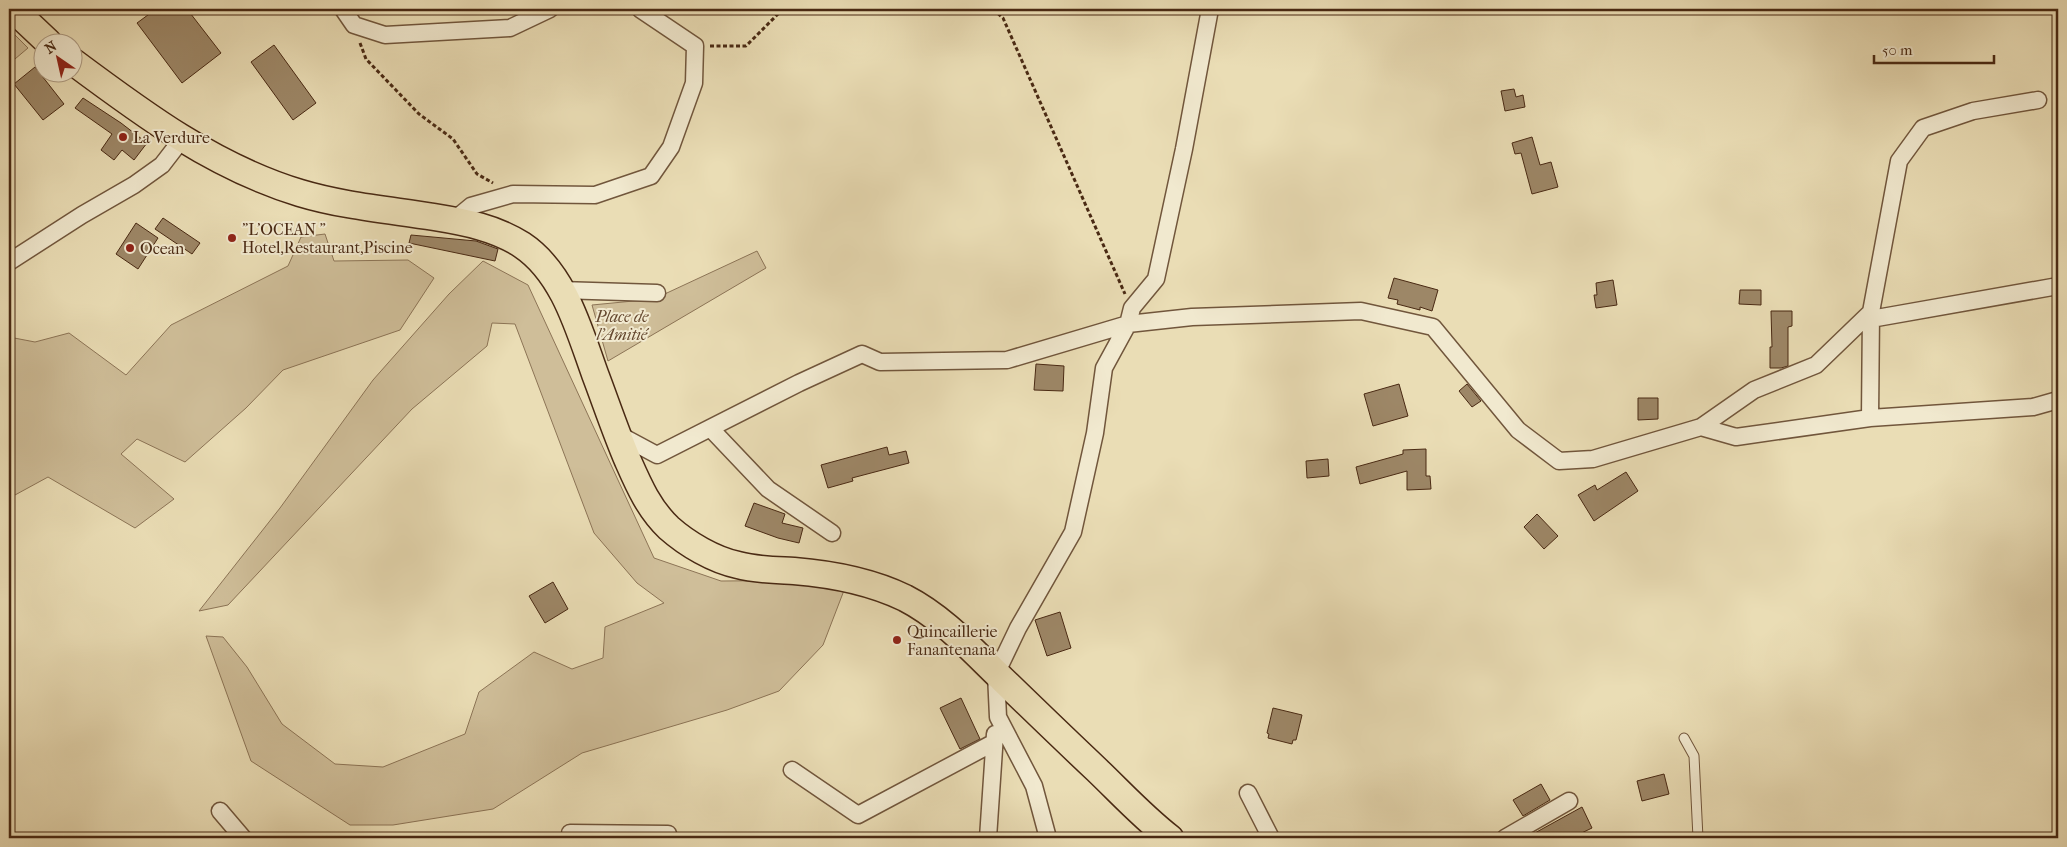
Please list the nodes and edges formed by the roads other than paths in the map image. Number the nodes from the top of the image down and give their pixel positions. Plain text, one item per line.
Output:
1 (13, 9) edge
2 (343, 9) edge
3 (550, 9) edge
4 (640, 9) edge
5 (1210, 9) edge
6 (37, 32) edge
7 (82, 68) edge
8 (2038, 100) dead end
9 (182, 139) junction
10 (454, 220) junction
11 (9, 262) edge
12 (2058, 286) edge
13 (560, 290) junction
14 (657, 292) dead end
15 (1871, 316) junction
16 (1128, 324) junction
17 (2058, 400) edge
18 (1870, 418) junction
19 (1700, 427) junction
20 (711, 429) junction
21 (616, 432) junction
22 (832, 533) dead end
23 (996, 674) junction
24 (998, 717) junction
25 (1684, 738) dead end
26 (993, 743) junction
27 (792, 770) dead end
28 (1248, 793) dead end
29 (1569, 801) dead end
30 (220, 811) dead end
31 (570, 834) dead end
32 (243, 838) edge
33 (669, 838) edge
34 (988, 838) edge
35 (1048, 838) edge
36 (1170, 838) edge
37 (1271, 838) edge
38 (1505, 838) edge
39 (1698, 838) edge

1 - 6 main road
2 - 3 street
4 - 10 street
5 - 16 street
7 - 9 main road
8 - 15 street
9 - 10 main road
9 - 11 street
10 - 13 main road
12 - 15 street
13 - 14 street
13 - 21 main road
15 - 18 street
15 - 19 street
16 - 19 street
16 - 20 street
16 - 23 street
17 - 18 street
18 - 19 street
20 - 21 street
20 - 22 street
21 - 23 main road
23 - 24 street
23 - 36 main road
24 - 26 street
24 - 35 street
25 - 39 lane
26 - 27 street
26 - 34 street
28 - 37 street
29 - 38 street
30 - 32 street
31 - 33 street

